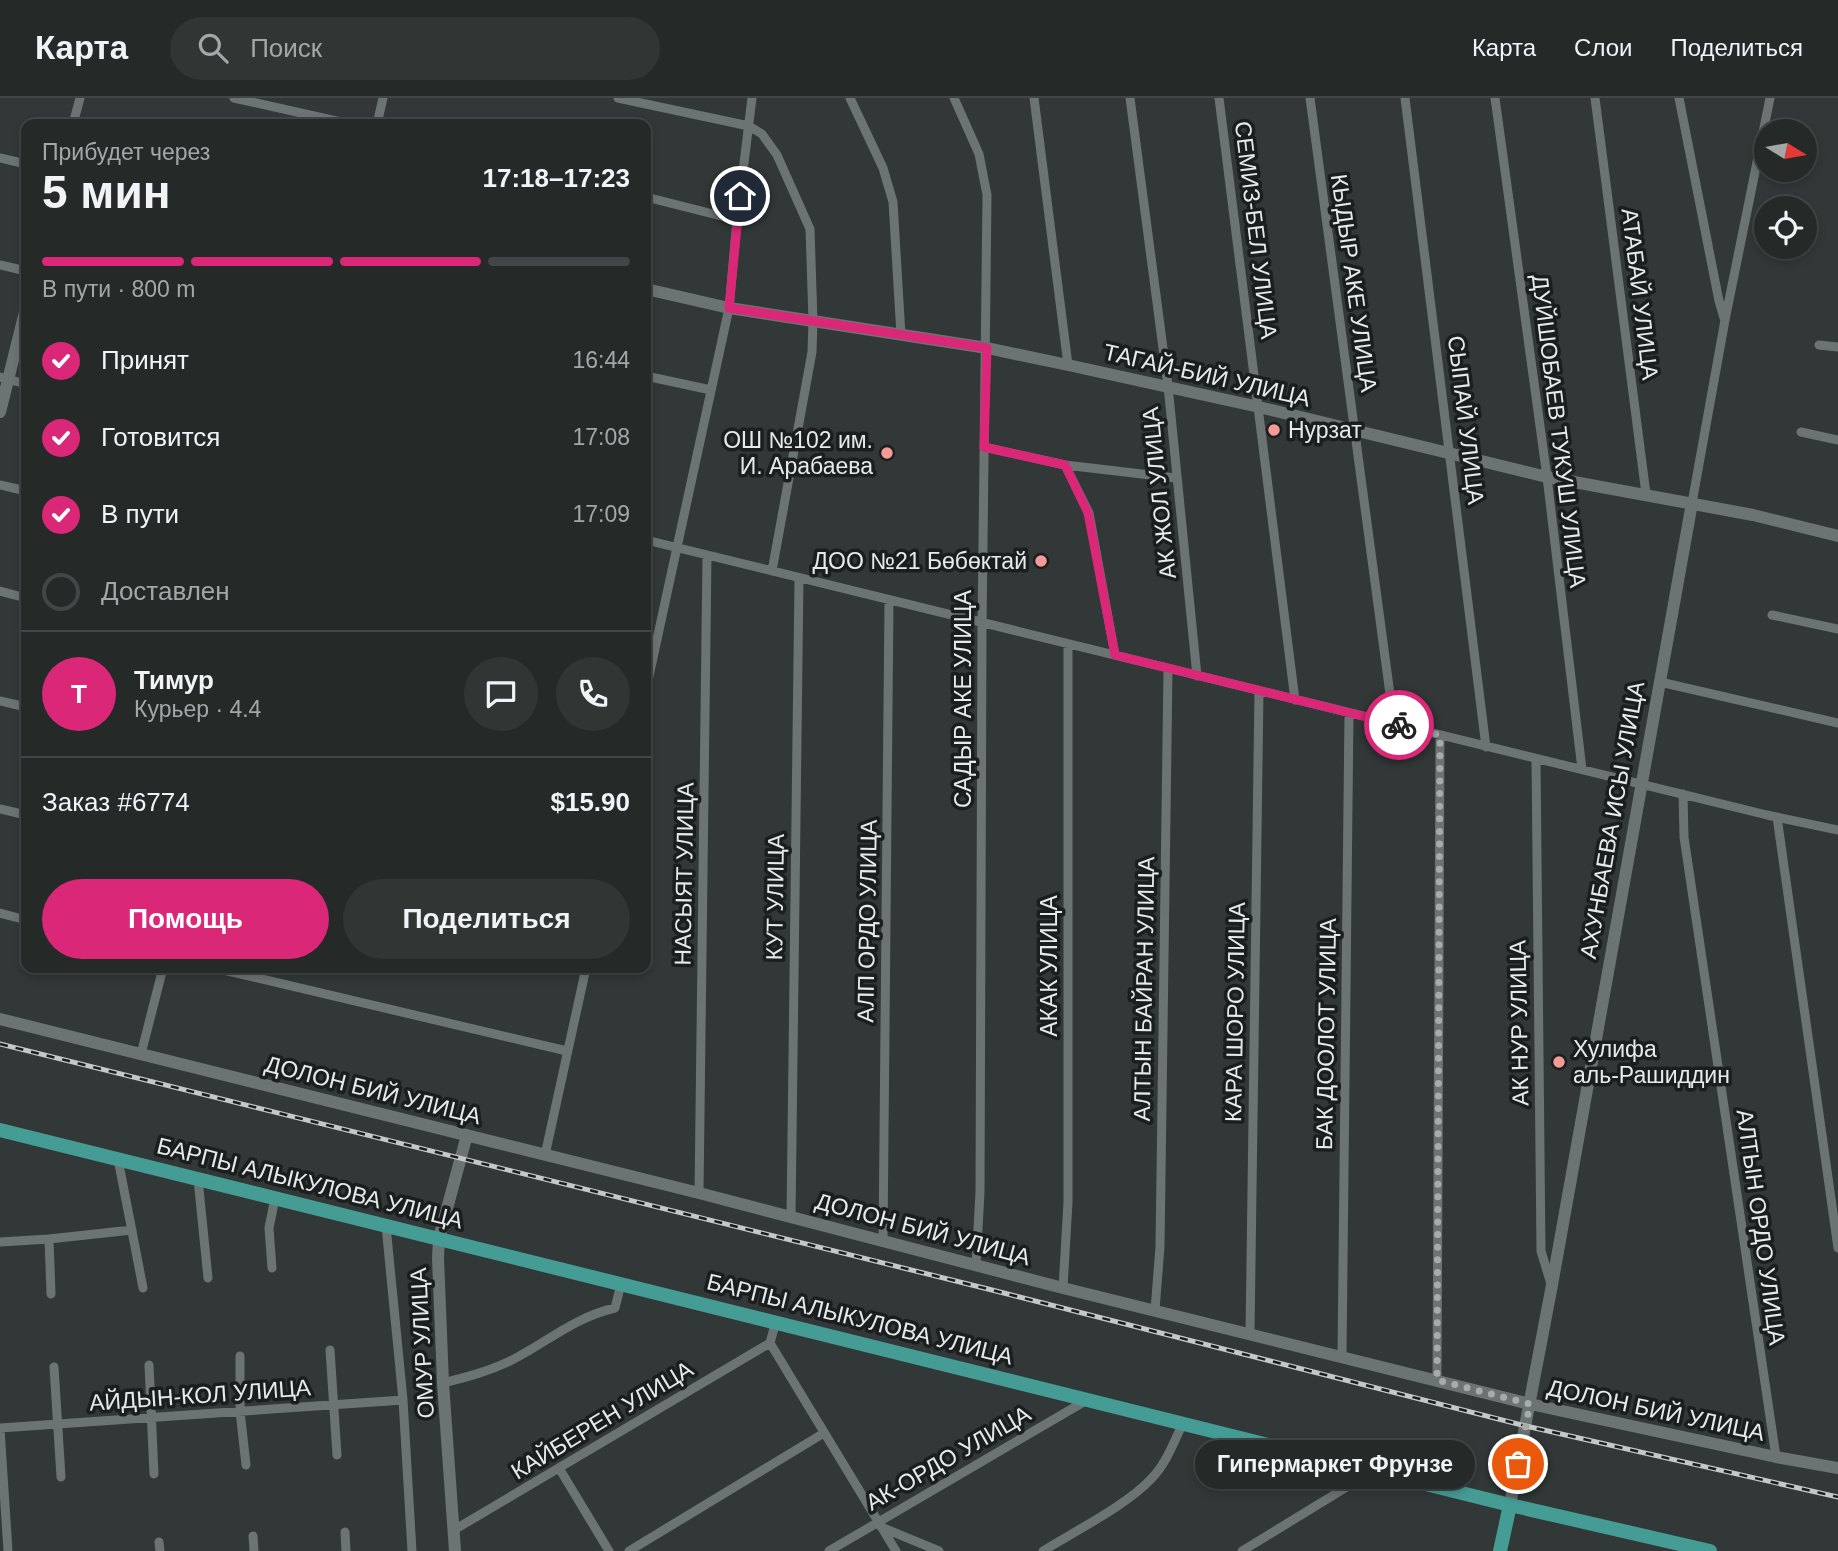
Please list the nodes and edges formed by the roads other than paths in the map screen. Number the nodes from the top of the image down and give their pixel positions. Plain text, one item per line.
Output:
1 (80, 98) edge
2 (234, 98) edge
3 (383, 98) edge
4 (618, 98) edge
5 (752, 98) edge
6 (850, 98) edge
7 (954, 98) edge
8 (1034, 98) edge
9 (1130, 98) edge
10 (1219, 98) edge
11 (1310, 98) edge
12 (1405, 98) edge
13 (1495, 98) edge
14 (1595, 98) edge
15 (1679, 98) edge
16 (1770, 98) edge
17 (74, 119) edge
18 (328, 119) edge
19 (378, 119) edge
20 (749, 126) junction
21 (0, 158) edge
22 (21, 163) edge
23 (651, 198) edge
24 (737, 220) junction
25 (0, 265) edge
26 (21, 270) edge
27 (651, 290) edge
28 (729, 308) junction
29 (1725, 320) junction
30 (813, 321) junction
31 (21, 324) edge
32 (901, 335) junction
33 (1819, 345) dead end
34 (1838, 347) edge
35 (987, 348) junction
36 (1068, 365) junction
37 (651, 377) edge
38 (4, 378) edge
39 (21, 383) edge
40 (1168, 386) junction
41 (711, 390) junction
42 (1259, 407) junction
43 (0, 412) edge
44 (1355, 431) junction
45 (1801, 432) dead end
46 (1838, 440) edge
47 (984, 447) junction
48 (1451, 455) junction
49 (1065, 465) junction
50 (1547, 477) junction
51 (1176, 478) junction
52 (0, 485) edge
53 (21, 490) edge
54 (1646, 494) junction
55 (1692, 503) junction
56 (1838, 536) edge
57 (651, 541) edge
58 (677, 548) junction
59 (707, 555) junction
60 (772, 571) junction
61 (799, 578) junction
62 (0, 591) edge
63 (21, 597) edge
64 (889, 600) junction
65 (1772, 615) dead end
66 (982, 624) junction
67 (1838, 629) edge
68 (651, 644) edge
69 (1069, 644) junction
70 (1115, 655) junction
71 (1168, 668) junction
72 (1197, 676) junction
73 (1660, 682) junction
74 (1259, 691) junction
75 (1295, 699) junction
76 (0, 701) edge
77 (21, 706) edge
78 (1349, 713) junction
79 (1394, 723) junction
80 (1838, 723) edge
81 (1440, 735) junction
82 (1486, 747) junction
83 (1535, 759) junction
84 (1581, 769) junction
85 (1641, 784) junction
86 (1683, 794) junction
87 (0, 809) edge
88 (21, 815) edge
89 (1777, 817) junction
90 (1838, 830) edge
91 (0, 913) edge
92 (21, 919) edge
93 (162, 973) edge
94 (236, 973) edge
95 (585, 973) edge
96 (0, 1019) edge
97 (567, 1051) junction
98 (141, 1054) junction
99 (0, 1130) edge
100 (467, 1135) junction
101 (545, 1155) junction
102 (118, 1159) junction
103 (198, 1179) junction
104 (699, 1193) junction
105 (275, 1198) junction
106 (791, 1216) junction
107 (386, 1226) junction
108 (132, 1230) junction
109 (439, 1238) junction
110 (49, 1239) junction
111 (0, 1242) edge
112 (883, 1242) junction
113 (1838, 1248) edge
114 (976, 1265) junction
115 (272, 1268) dead end
116 (208, 1278) dead end
117 (621, 1284) junction
118 (1552, 1285) junction
119 (143, 1288) dead end
120 (1063, 1288) junction
121 (51, 1294) dead end
122 (1155, 1310) junction
123 (776, 1321) junction
124 (1250, 1333) junction
125 (771, 1343) junction
126 (330, 1350) dead end
127 (240, 1356) dead end
128 (1342, 1356) junction
129 (149, 1365) dead end
130 (54, 1367) dead end
131 (1437, 1380) junction
132 (443, 1383) junction
133 (1088, 1399) junction
134 (403, 1400) junction
135 (1530, 1404) junction
136 (334, 1405) junction
137 (240, 1411) junction
138 (150, 1417) junction
139 (1183, 1423) junction
140 (57, 1424) junction
141 (0, 1428) edge
142 (824, 1433) junction
143 (337, 1455) dead end
144 (1776, 1457) junction
145 (246, 1465) dead end
146 (559, 1468) junction
147 (1838, 1468) edge
148 (1375, 1470) junction
149 (154, 1474) dead end
150 (61, 1477) dead end
151 (1510, 1505) junction
152 (879, 1524) junction
153 (454, 1530) junction
154 (345, 1532) dead end
155 (253, 1535) dead end
156 (8, 1551) edge
157 (254, 1551) edge
158 (346, 1551) edge
159 (412, 1551) edge
160 (455, 1551) edge
161 (610, 1551) edge
162 (629, 1551) edge
163 (829, 1551) edge
164 (895, 1551) edge
165 (939, 1551) edge
166 (1043, 1551) edge
167 (1242, 1551) edge
168 (1500, 1551) edge
169 (1710, 1551) edge

1 - 17 street
2 - 18 street
3 - 19 street
4 - 20 street
5 - 20 street
6 - 32 street
7 - 35 street, САДЫР АКЕ УЛИЦА
8 - 36 street
9 - 40 street, АК ЖОЛ УЛИЦА
10 - 42 street, СЕМИЗ-БЕЛ УЛИЦА
11 - 44 street, КЫДЫР АКЕ УЛИЦА
12 - 48 street, СЫПАЙ УЛИЦА
13 - 50 street, ДУЙШОБАЕВ ТУКУШ УЛИЦА
14 - 54 street, АТАБАЙ УЛИЦА
15 - 29 street
16 - 29 street, АХУНБАЕВА ИСЫ УЛИЦА
20 - 24 street
20 - 30 street
21 - 22 street
23 - 24 street
24 - 28 street
25 - 26 street
27 - 28 street, ТАГАЙ-БИЙ УЛИЦА
28 - 30 street, ТАГАЙ-БИЙ УЛИЦА
28 - 41 street
29 - 55 street, АХУНБАЕВА ИСЫ УЛИЦА
30 - 32 street, ТАГАЙ-БИЙ УЛИЦА
30 - 60 street
31 - 38 street
32 - 35 street, ТАГАЙ-БИЙ УЛИЦА
33 - 34 street
35 - 36 street, ТАГАЙ-БИЙ УЛИЦА
35 - 47 street, САДЫР АКЕ УЛИЦА
36 - 40 street, ТАГАЙ-БИЙ УЛИЦА
37 - 41 street
38 - 39 street
38 - 43 street
40 - 42 street, ТАГАЙ-БИЙ УЛИЦА
40 - 51 street, АК ЖОЛ УЛИЦА
41 - 58 street
42 - 44 street, ТАГАЙ-БИЙ УЛИЦА
42 - 75 street, СЕМИЗ-БЕЛ УЛИЦА
44 - 48 street, ТАГАЙ-БИЙ УЛИЦА
44 - 79 street, КЫДЫР АКЕ УЛИЦА
45 - 46 street
47 - 49 street
47 - 66 street, САДЫР АКЕ УЛИЦА
48 - 50 street, ТАГАЙ-БИЙ УЛИЦА
48 - 82 street, СЫПАЙ УЛИЦА
49 - 51 street
49 - 70 street
50 - 54 street, ТАГАЙ-БИЙ УЛИЦА
50 - 84 street, ДУЙШОБАЕВ ТУКУШ УЛИЦА
51 - 72 street, АК ЖОЛ УЛИЦА
52 - 53 street
54 - 55 street, ТАГАЙ-БИЙ УЛИЦА
55 - 56 street, ТАГАЙ-БИЙ УЛИЦА
55 - 73 street, АХУНБАЕВА ИСЫ УЛИЦА
57 - 58 street
58 - 59 street
58 - 68 street
59 - 60 street
59 - 104 street, НАСЫЯТ УЛИЦА
60 - 61 street
61 - 64 street
61 - 106 street, КУТ УЛИЦА
62 - 63 street
64 - 66 street
64 - 112 street, АЛП ОРДО УЛИЦА
65 - 67 street
66 - 69 street
66 - 114 street, САДЫР АКЕ УЛИЦА
69 - 70 street
69 - 120 street, АКАК УЛИЦА
70 - 71 street
71 - 72 street
71 - 122 street, АЛТЫН БАЙРАН УЛИЦА
72 - 74 street
73 - 80 street
73 - 85 street, АХУНБАЕВА ИСЫ УЛИЦА
74 - 75 street
74 - 124 street, КАРА ШОРО УЛИЦА
75 - 78 street
76 - 77 street
78 - 79 street
78 - 128 street, БАК ДООЛОТ УЛИЦА
79 - 81 street
81 - 82 street
81 - 131 street
82 - 83 street
83 - 84 street
83 - 118 street, АК НУР УЛИЦА
84 - 85 street
85 - 86 street
85 - 118 street, АХУНБАЕВА ИСЫ УЛИЦА
86 - 89 street
86 - 144 street, АЛТЫН ОРДО УЛИЦА
87 - 88 street
89 - 90 street
89 - 113 street
91 - 92 street
93 - 98 street
94 - 97 street
95 - 97 street
96 - 98 street, ДОЛОН БИЙ УЛИЦА
97 - 101 street
98 - 100 street, ДОЛОН БИЙ УЛИЦА
99 - 102 main road, БАРПЫ АЛЫКУЛОВА УЛИЦА
100 - 101 street, ДОЛОН БИЙ УЛИЦА
100 - 109 street, ОМУР УЛИЦА
101 - 104 street, ДОЛОН БИЙ УЛИЦА
102 - 103 main road, БАРПЫ АЛЫКУЛОВА УЛИЦА
102 - 108 street
103 - 105 main road, БАРПЫ АЛЫКУЛОВА УЛИЦА
103 - 116 street
104 - 106 street, ДОЛОН БИЙ УЛИЦА
105 - 107 main road, БАРПЫ АЛЫКУЛОВА УЛИЦА
105 - 115 street
106 - 112 street, ДОЛОН БИЙ УЛИЦА
107 - 109 main road, БАРПЫ АЛЫКУЛОВА УЛИЦА
107 - 134 street, ОМУР УЛИЦА
108 - 110 street
108 - 119 street
109 - 117 main road, БАРПЫ АЛЫКУЛОВА УЛИЦА
109 - 132 street, ОМУР УЛИЦА
110 - 111 street
110 - 121 street
112 - 114 street, ДОЛОН БИЙ УЛИЦА
114 - 120 street, ДОЛОН БИЙ УЛИЦА
117 - 123 main road, БАРПЫ АЛЫКУЛОВА УЛИЦА
117 - 132 street
118 - 135 street, АХУНБАЕВА ИСЫ УЛИЦА
120 - 122 street, ДОЛОН БИЙ УЛИЦА
122 - 124 street, ДОЛОН БИЙ УЛИЦА
123 - 125 street
123 - 133 main road, БАРПЫ АЛЫКУЛОВА УЛИЦА
124 - 128 street, ДОЛОН БИЙ УЛИЦА
125 - 142 street
125 - 146 street, КАЙБЕРЕН УЛИЦА
126 - 136 street
127 - 137 street
128 - 131 street, ДОЛОН БИЙ УЛИЦА
129 - 138 street
130 - 140 street
131 - 135 street, ДОЛОН БИЙ УЛИЦА
132 - 153 street, ОМУР УЛИЦА
133 - 139 main road, БАРПЫ АЛЫКУЛОВА УЛИЦА
133 - 152 street, АК-ОРДО УЛИЦА
134 - 136 street, АЙДЫН-КОЛ УЛИЦА
134 - 159 street, ОМУР УЛИЦА
135 - 144 street, ДОЛОН БИЙ УЛИЦА
135 - 151 street, АХУНБАЕВА ИСЫ УЛИЦА
136 - 137 street, АЙДЫН-КОЛ УЛИЦА
136 - 143 street
137 - 138 street, АЙДЫН-КОЛ УЛИЦА
137 - 145 street
138 - 140 street, АЙДЫН-КОЛ УЛИЦА
138 - 149 street
139 - 148 main road, БАРПЫ АЛЫКУЛОВА УЛИЦА
139 - 166 street
140 - 141 street, АЙДЫН-КОЛ УЛИЦА
140 - 150 street
141 - 156 street
142 - 152 street
142 - 162 street
144 - 147 street, ДОЛОН БИЙ УЛИЦА
146 - 153 street, КАЙБЕРЕН УЛИЦА
146 - 161 street
148 - 151 main road, БАРПЫ АЛЫКУЛОВА УЛИЦА
148 - 167 street
151 - 168 main road, АХУНБАЕВА ИСЫ УЛИЦА
151 - 169 main road, БАРПЫ АЛЫКУЛОВА УЛИЦА
152 - 163 street, АК-ОРДО УЛИЦА
152 - 164 street
152 - 165 street
153 - 160 street, ОМУР УЛИЦА
154 - 158 street
155 - 157 street

